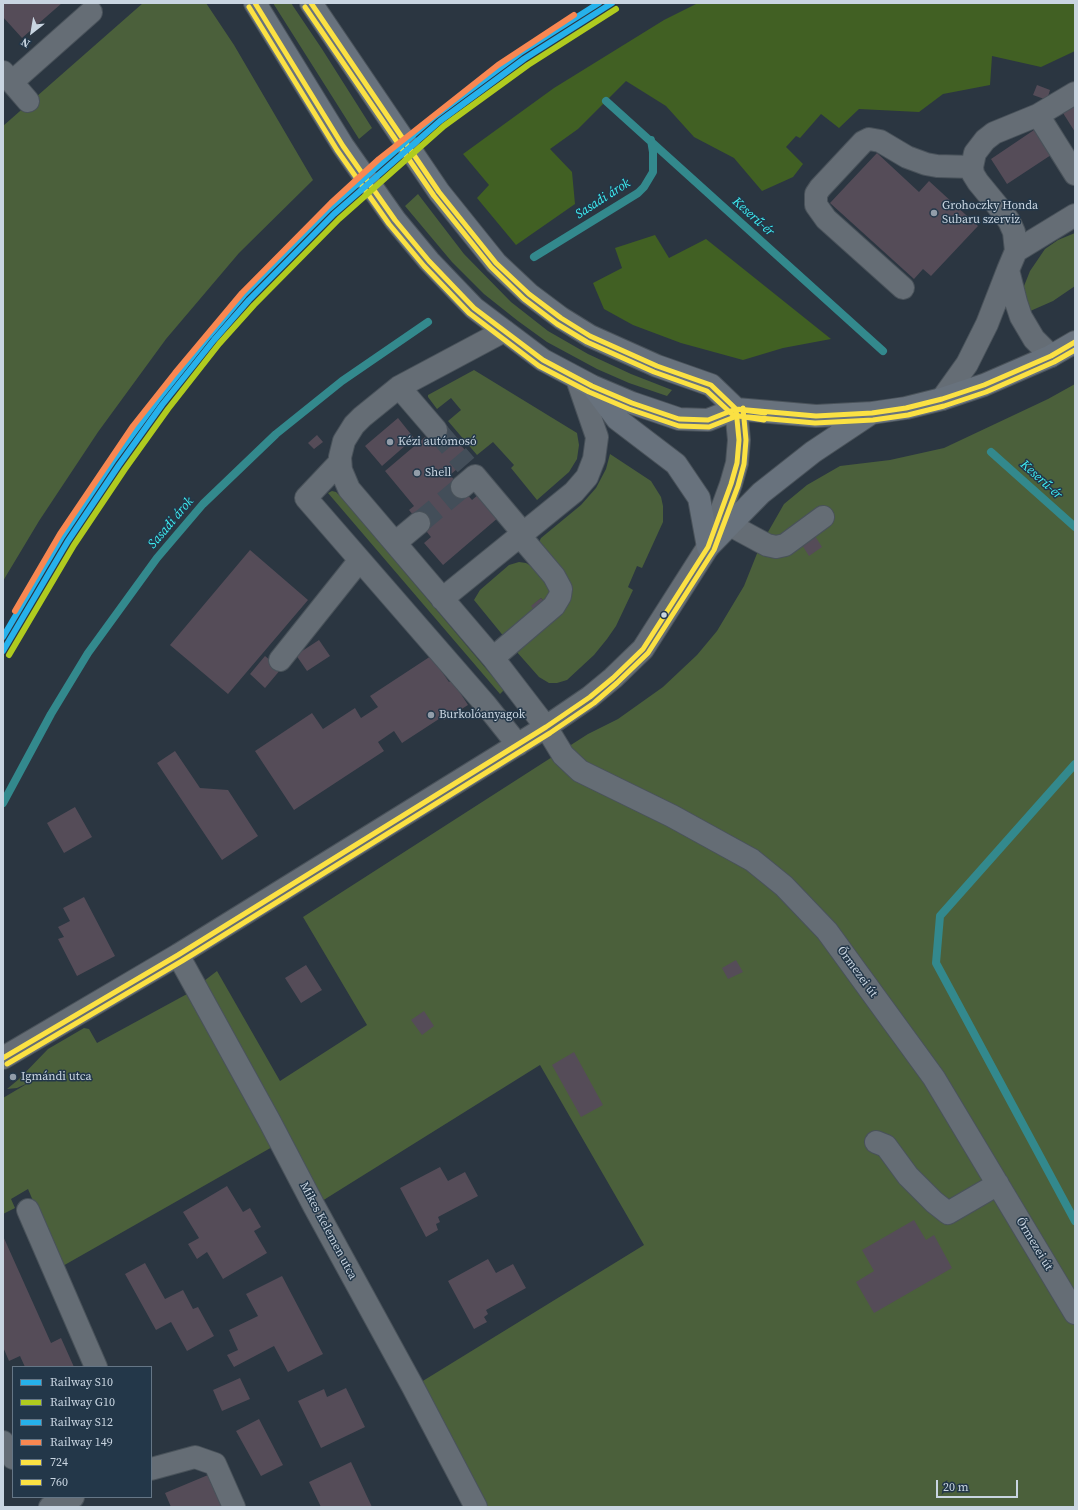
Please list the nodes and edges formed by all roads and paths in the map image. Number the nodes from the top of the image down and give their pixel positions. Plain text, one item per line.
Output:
1 (255, 3) edge
2 (311, 3) edge
3 (91, 12) dead end
4 (7, 77) edge
5 (1075, 93) edge
6 (28, 100) dead end
7 (1038, 115) junction
8 (972, 167) junction
9 (1075, 174) edge
10 (1075, 215) edge
11 (1012, 261) junction
12 (902, 288) dead end
13 (504, 331) junction
14 (1075, 342) edge
15 (1050, 356) junction
16 (585, 382) junction
17 (399, 388) junction
18 (942, 399) junction
19 (736, 409) junction
20 (872, 413) junction
21 (436, 430) tunnel mouth
22 (340, 462) junction
23 (468, 476) tunnel mouth
24 (823, 517) dead end
25 (419, 524) tunnel mouth
26 (730, 525) junction
27 (522, 535) junction
28 (395, 543) junction
29 (708, 547) junction
30 (360, 561) junction
31 (442, 599) junction
32 (493, 658) junction
33 (280, 660) dead end
34 (546, 727) junction
35 (518, 744) junction
36 (178, 955) junction
37 (3, 1058) edge
38 (876, 1142) dead end
39 (998, 1184) junction
40 (28, 1210) dead end
41 (1075, 1313) edge
42 (96, 1366) edge
43 (3, 1442) edge
44 (12, 1456) edge
45 (152, 1469) edge
46 (70, 1498) edge
47 (50, 1504) edge
48 (234, 1507) edge
49 (476, 1507) edge

1 - 13 main road
2 - 19 main road
3 - 4 street
4 - 6 street
5 - 7 street
7 - 8 street
7 - 9 street
8 - 11 street
8 - 12 street
10 - 11 street
11 - 15 street
11 - 18 street
13 - 16 main road
13 - 17 street
14 - 15 main road
15 - 18 main road
16 - 19 main road
16 - 27 street
16 - 29 main road
17 - 21 street
17 - 22 street
18 - 20 main road
19 - 20 main road
19 - 29 street
20 - 26 main road
22 - 28 street, Őrmezei út
22 - 30 street
23 - 27 street
24 - 26 street
25 - 28 street
26 - 29 main road
27 - 31 street
27 - 32 street
28 - 31 street, Őrmezei út
29 - 34 street
30 - 33 street
30 - 35 street
31 - 32 street, Őrmezei út
32 - 34 street, Őrmezei út
34 - 35 street
34 - 39 street, Őrmezei út
35 - 36 street
36 - 37 street
36 - 49 street, Mikes Kelemen utca
38 - 39 street
39 - 41 street, Őrmezei út
40 - 42 street
43 - 44 street
45 - 48 street
46 - 47 street

